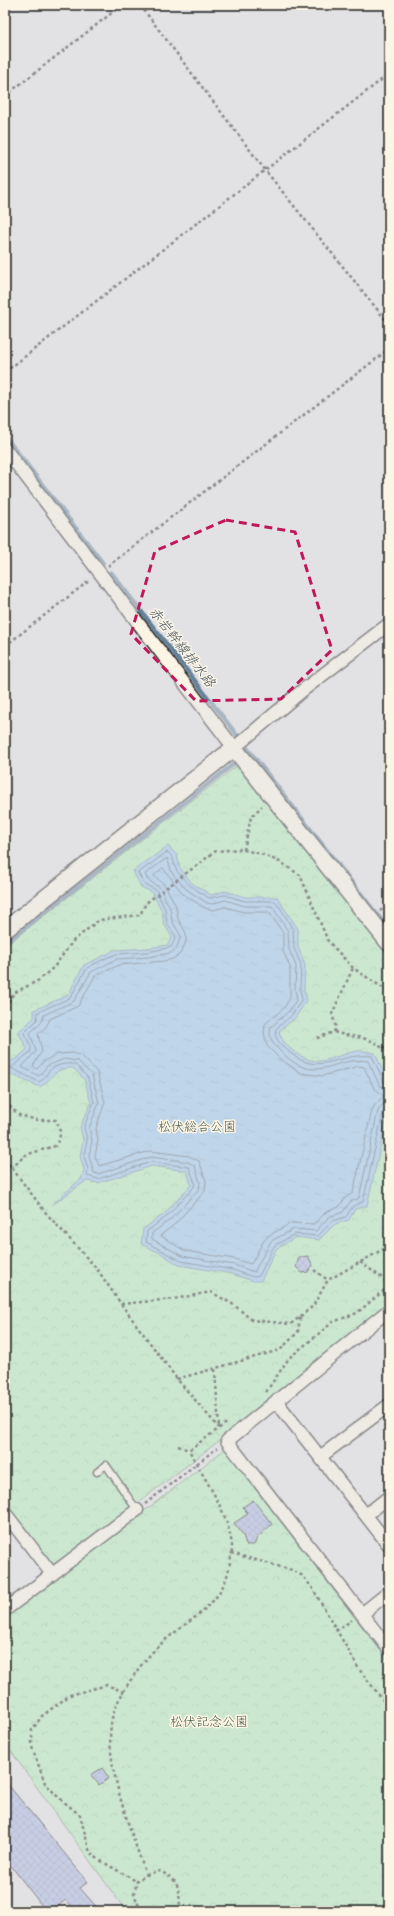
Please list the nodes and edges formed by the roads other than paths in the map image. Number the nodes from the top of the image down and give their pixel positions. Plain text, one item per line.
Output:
1 (5, 449) edge
2 (389, 624) edge
3 (234, 748) junction
4 (5, 930) edge
5 (389, 943) edge
6 (389, 1310) edge
7 (276, 1401) junction
8 (389, 1405) edge
9 (320, 1457) junction
10 (97, 1472) dead end
11 (389, 1498) edge
12 (137, 1510) joint
13 (5, 1513) edge
14 (366, 1515) junction
15 (389, 1545) edge
16 (52, 1574) junction
17 (389, 1592) edge
18 (5, 1610) edge
19 (362, 1614) junction
20 (389, 1649) edge

1 - 3 street
2 - 3 street
3 - 4 street
3 - 5 street
6 - 7 street
7 - 9 street
7 - 19 street
8 - 9 street
9 - 14 street
10 - 12 lane
11 - 14 street
12 - 16 street
13 - 16 street
14 - 15 street
16 - 18 street
17 - 19 street
19 - 20 street

